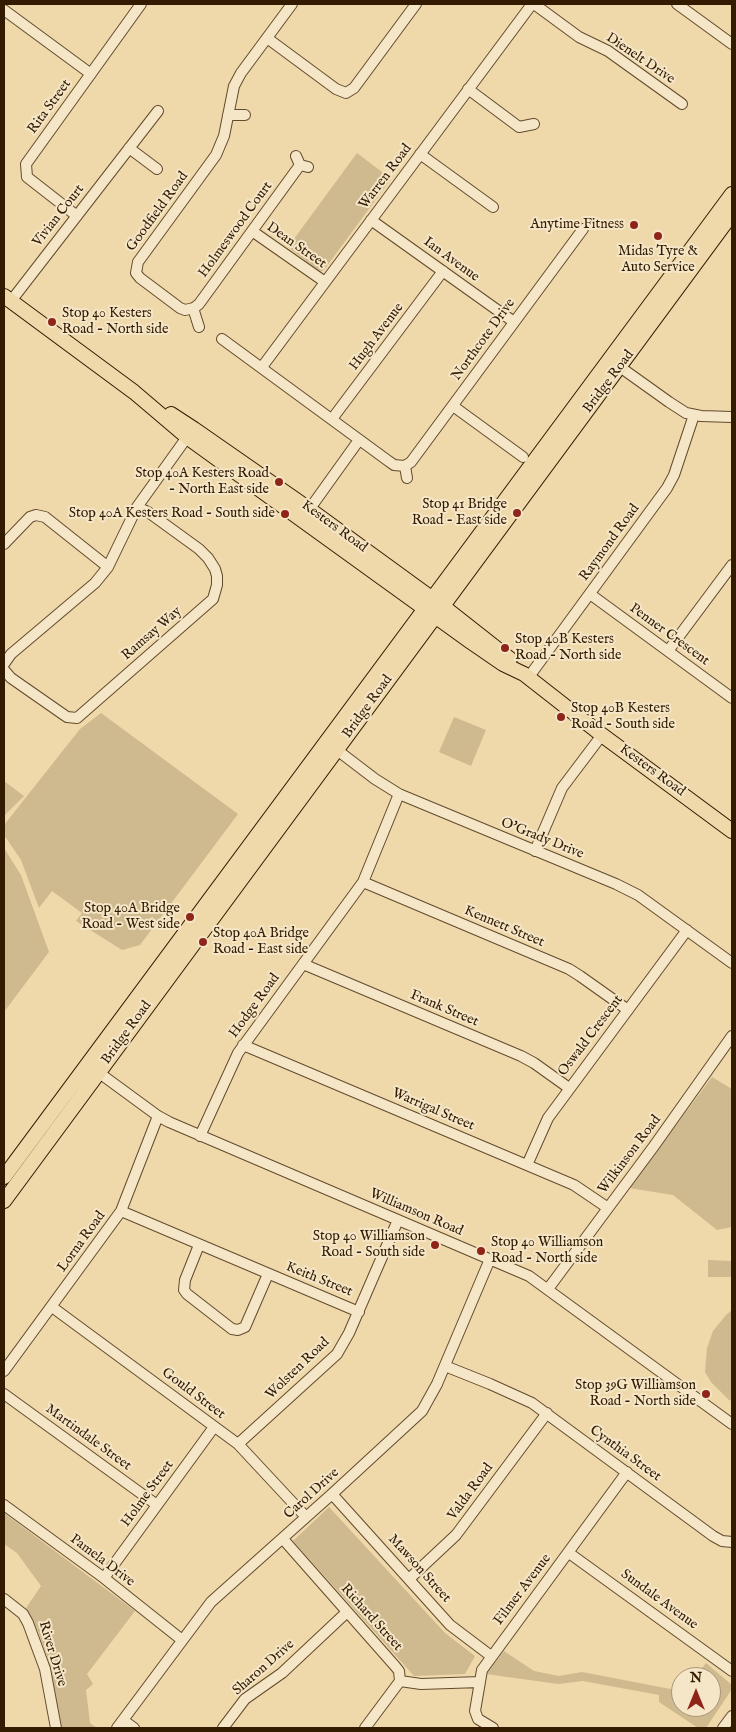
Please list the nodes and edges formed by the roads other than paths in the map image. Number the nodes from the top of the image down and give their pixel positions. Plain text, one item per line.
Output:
1 (141, 4) edge
2 (292, 4) edge
3 (416, 4) edge
4 (533, 4) edge
5 (677, 4) edge
6 (4, 10) edge
7 (267, 38) junction
8 (731, 42) edge
9 (91, 74) junction
10 (468, 89) junction
11 (682, 104) dead end
12 (158, 111) dead end
13 (228, 114) junction
14 (245, 115) dead end
15 (534, 124) dead end
16 (129, 148) junction
17 (420, 154) junction
18 (301, 163) dead end
19 (157, 169) dead end
20 (732, 194) edge
21 (493, 207) dead end
22 (732, 214) edge
23 (77, 216) junction
24 (371, 220) junction
25 (583, 229) dead end
26 (252, 231) junction
27 (444, 271) junction
28 (325, 282) junction
29 (7, 298) edge
30 (193, 308) junction
31 (514, 322) junction
32 (199, 327) dead end
33 (222, 339) dead end
34 (615, 363) junction
35 (262, 367) junction
36 (453, 406) junction
37 (694, 415) junction
38 (732, 417) edge
39 (332, 419) junction
40 (190, 433) junction
41 (359, 440) junction
42 (523, 457) dead end
43 (405, 466) junction
44 (407, 478) dead end
45 (138, 507) junction
46 (306, 514) junction
47 (4, 544) edge
48 (108, 567) junction
49 (730, 572) edge
50 (444, 583) junction
51 (415, 586) junction
52 (590, 594) junction
53 (434, 607) junction
54 (668, 651) junction
55 (4, 664) edge
56 (4, 670) edge
57 (526, 676) junction
58 (732, 698) edge
59 (602, 735) junction
60 (332, 746) junction
61 (399, 794) junction
62 (732, 831) edge
63 (535, 851) junction
64 (363, 882) junction
65 (687, 930) junction
66 (732, 963) edge
67 (303, 964) junction
68 (628, 1010) junction
69 (732, 1036) edge
70 (243, 1045) junction
71 (93, 1068) junction
72 (570, 1088) junction
73 (158, 1116) junction
74 (200, 1136) junction
75 (24, 1162) junction
76 (527, 1165) junction
77 (4, 1177) edge
78 (4, 1201) edge
79 (608, 1208) junction
80 (121, 1211) junction
81 (398, 1220) junction
82 (199, 1245) junction
83 (490, 1259) junction
84 (268, 1274) junction
85 (548, 1289) junction
86 (52, 1306) junction
87 (359, 1312) junction
88 (445, 1366) junction
89 (4, 1371) edge
90 (4, 1394) edge
91 (547, 1413) junction
92 (732, 1424) edge
93 (214, 1427) junction
94 (238, 1444) junction
95 (626, 1472) junction
96 (332, 1494) junction
97 (157, 1505) junction
98 (4, 1506) edge
99 (306, 1518) junction
100 (282, 1539) junction
101 (732, 1542) edge
102 (569, 1553) junction
103 (104, 1578) junction
104 (409, 1579) junction
105 (4, 1599) edge
106 (347, 1612) junction
107 (182, 1640) junction
108 (491, 1656) junction
109 (732, 1671) edge
110 (400, 1681) junction
111 (480, 1682) junction
112 (732, 1716) edge
113 (120, 1724) edge
114 (56, 1728) edge
115 (134, 1728) edge
116 (223, 1728) edge
117 (365, 1728) edge
118 (493, 1728) edge
119 (723, 1728) edge

1 - 9 street, Rita Street
2 - 7 street, Goodfield Road
3 - 7 street
4 - 10 street, Warren Road
4 - 11 street, Dienelt Drive
5 - 8 street
6 - 9 street
7 - 13 street, Goodfield Road
9 - 23 street, Rita Street
10 - 15 street
10 - 17 street, Warren Road
12 - 16 street, Vivian Court
13 - 14 street
13 - 30 street, Goodfield Road
16 - 19 street
16 - 23 street, Vivian Court
17 - 21 street
17 - 24 street, Warren Road
18 - 26 street, Holmeswood Court
20 - 34 main road, Bridge Road
22 - 34 main road, Bridge Road
23 - 29 street, Vivian Court
24 - 27 street, Ian Avenue
24 - 28 street, Warren Road
25 - 31 street, Northcote Drive
26 - 28 street, Dean Street
26 - 30 street, Holmeswood Court
27 - 31 street, Ian Avenue
27 - 39 street, Hugh Avenue
28 - 35 street, Warren Road
29 - 40 main road, Kesters Road
30 - 32 street
31 - 36 street, Northcote Drive
33 - 35 street
34 - 37 street
34 - 50 main road, Bridge Road
34 - 53 main road, Bridge Road
35 - 39 street
36 - 42 street
36 - 43 street, Northcote Drive
37 - 38 street
37 - 52 street, Raymond Road
39 - 41 street
40 - 45 street
40 - 46 main road, Kesters Road
41 - 43 street
41 - 46 street
43 - 44 street
45 - 48 street
45 - 56 street, Ramsay Way
46 - 51 main road, Kesters Road
46 - 53 main road, Kesters Road
47 - 48 street
48 - 55 street
49 - 54 street
50 - 51 main road
50 - 53 main road, Bridge Road
51 - 53 main road, Kesters Road
52 - 54 street, Penner Crescent
52 - 57 street, Raymond Road
53 - 57 main road, Kesters Road
53 - 60 main road, Bridge Road
54 - 58 street, Penner Crescent
57 - 59 main road, Kesters Road
59 - 62 main road, Kesters Road
59 - 63 street
60 - 61 street, O'Grady Drive
60 - 71 main road, Bridge Road
61 - 63 street, O'Grady Drive
61 - 64 street, Hodge Road
63 - 65 street, O'Grady Drive
64 - 67 street, Hodge Road
64 - 68 street, Kennett Street
65 - 66 street, O'Grady Drive
65 - 68 street, Oswald Crescent
67 - 70 street, Hodge Road
67 - 72 street, Frank Street
68 - 72 street, Oswald Crescent
69 - 79 street, Wilkinson Road
70 - 74 street, Hodge Road
70 - 76 street, Warrigal Street
71 - 73 street, Williamson Road
71 - 75 main road, Bridge Road
72 - 76 street, Oswald Crescent
73 - 74 street, Williamson Road
73 - 80 street, Lorna Road
74 - 81 street, Williamson Road
75 - 77 main road, Bridge Road
75 - 78 main road, Bridge Road
76 - 79 street, Warrigal Street
79 - 85 street, Wilkinson Road
80 - 82 street, Keith Street
80 - 86 street, Lorna Road
81 - 83 street, Williamson Road
81 - 87 street, Wolsten Road
82 - 84 street, Keith Street
82 - 84 street, Keith Street
83 - 85 street, Williamson Road
83 - 88 street, Carol Drive
84 - 87 street, Keith Street
85 - 92 street, Williamson Road
86 - 89 street, Lorna Road
86 - 93 street, Gould Street
87 - 94 street, Wolsten Road
88 - 91 street, Cynthia Street
88 - 96 street, Carol Drive
90 - 97 street, Martindale Street
91 - 95 street, Cynthia Street
91 - 104 street, Valda Road
93 - 94 street, Gould Street
93 - 97 street, Holme Street
94 - 99 street, Gould Street
95 - 101 street, Cynthia Street
95 - 102 street, Filmer Avenue
96 - 99 street, Carol Drive
96 - 104 street, Mawson Street
97 - 103 street, Holme Street
98 - 103 street, Pamela Drive
99 - 100 street, Carol Drive
100 - 106 street, Richard Street
100 - 107 street, Carol Drive
102 - 108 street, Filmer Avenue
102 - 109 street, Sundale Avenue
103 - 107 street, Pamela Drive
104 - 108 street, Mawson Street
105 - 114 street, River Drive
106 - 110 street, Richard Street
106 - 116 street, Sharon Drive
107 - 113 street, Carol Drive
108 - 111 street, Filmer Avenue
110 - 111 street
110 - 117 street
111 - 118 street, Filmer Avenue
112 - 119 street
113 - 115 street

